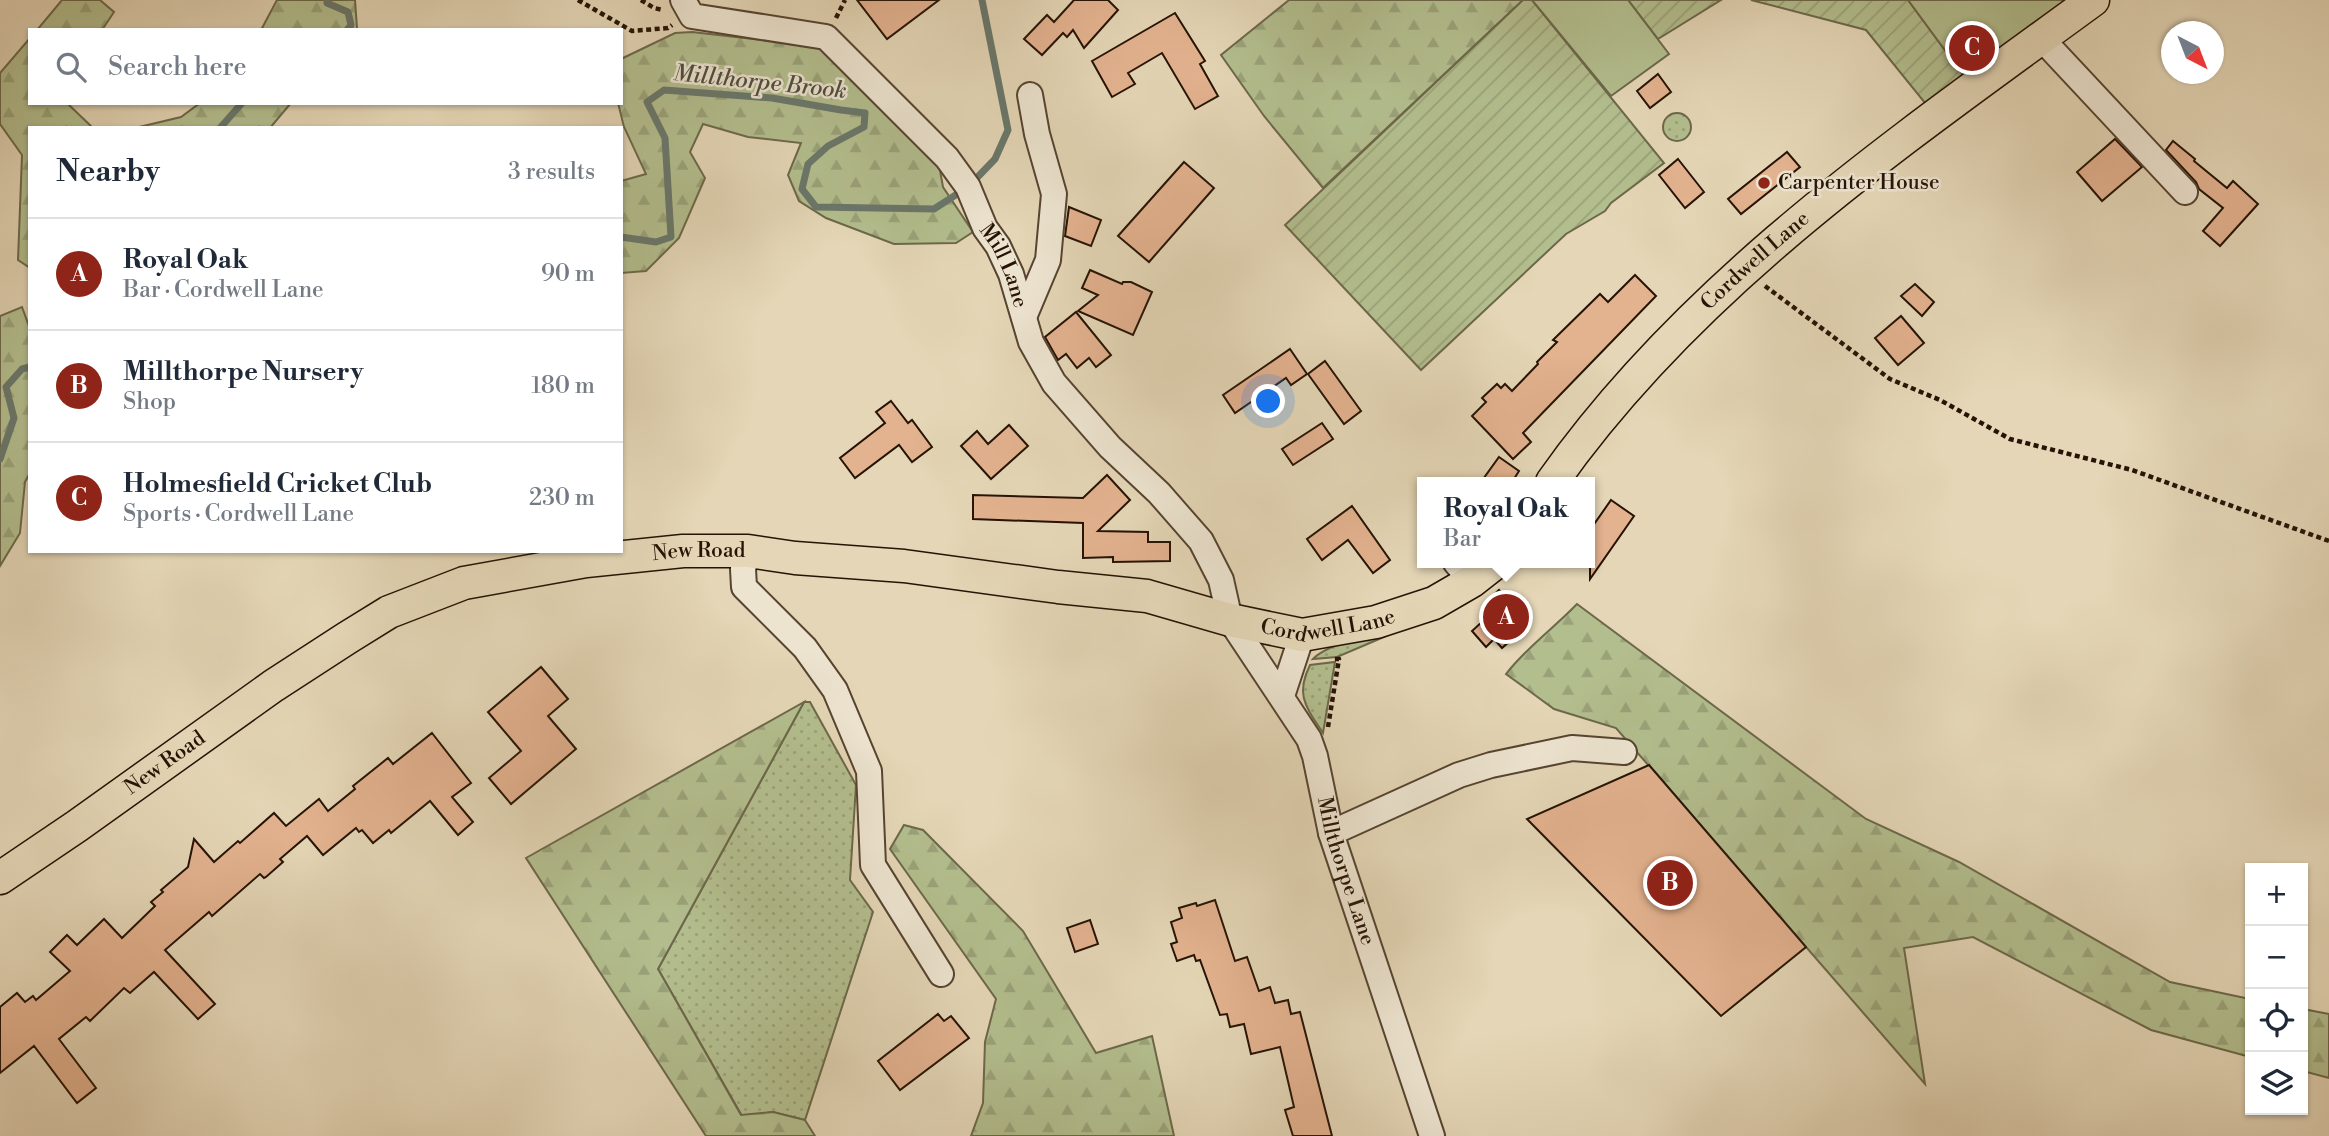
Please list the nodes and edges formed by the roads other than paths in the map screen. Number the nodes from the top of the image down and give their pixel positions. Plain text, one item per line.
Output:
1 (2093, 0) edge
2 (687, 8) edge
3 (2040, 38) junction
4 (1030, 95) dead end
5 (2185, 192) dead end
6 (1024, 317) junction
7 (1556, 477) edge
8 (748, 551) junction
9 (1474, 569) edge
10 (1230, 620) junction
11 (1298, 648) junction
12 (1282, 696) junction
13 (1624, 752) dead end
14 (1331, 833) junction
15 (0, 878) edge
16 (941, 974) dead end
17 (1432, 1136) edge

1 - 3 main road, Cordwell Lane
2 - 6 street, Mill Lane
3 - 5 street
3 - 7 main road, Cordwell Lane
4 - 6 street
6 - 10 street, Mill Lane
8 - 10 main road, New Road
8 - 15 main road, New Road
8 - 16 street
9 - 11 main road, Cordwell Lane
10 - 11 main road, Cordwell Lane
10 - 12 street, Millthorpe Lane
11 - 12 street
12 - 14 street, Millthorpe Lane
13 - 14 street
14 - 17 street, Millthorpe Lane

